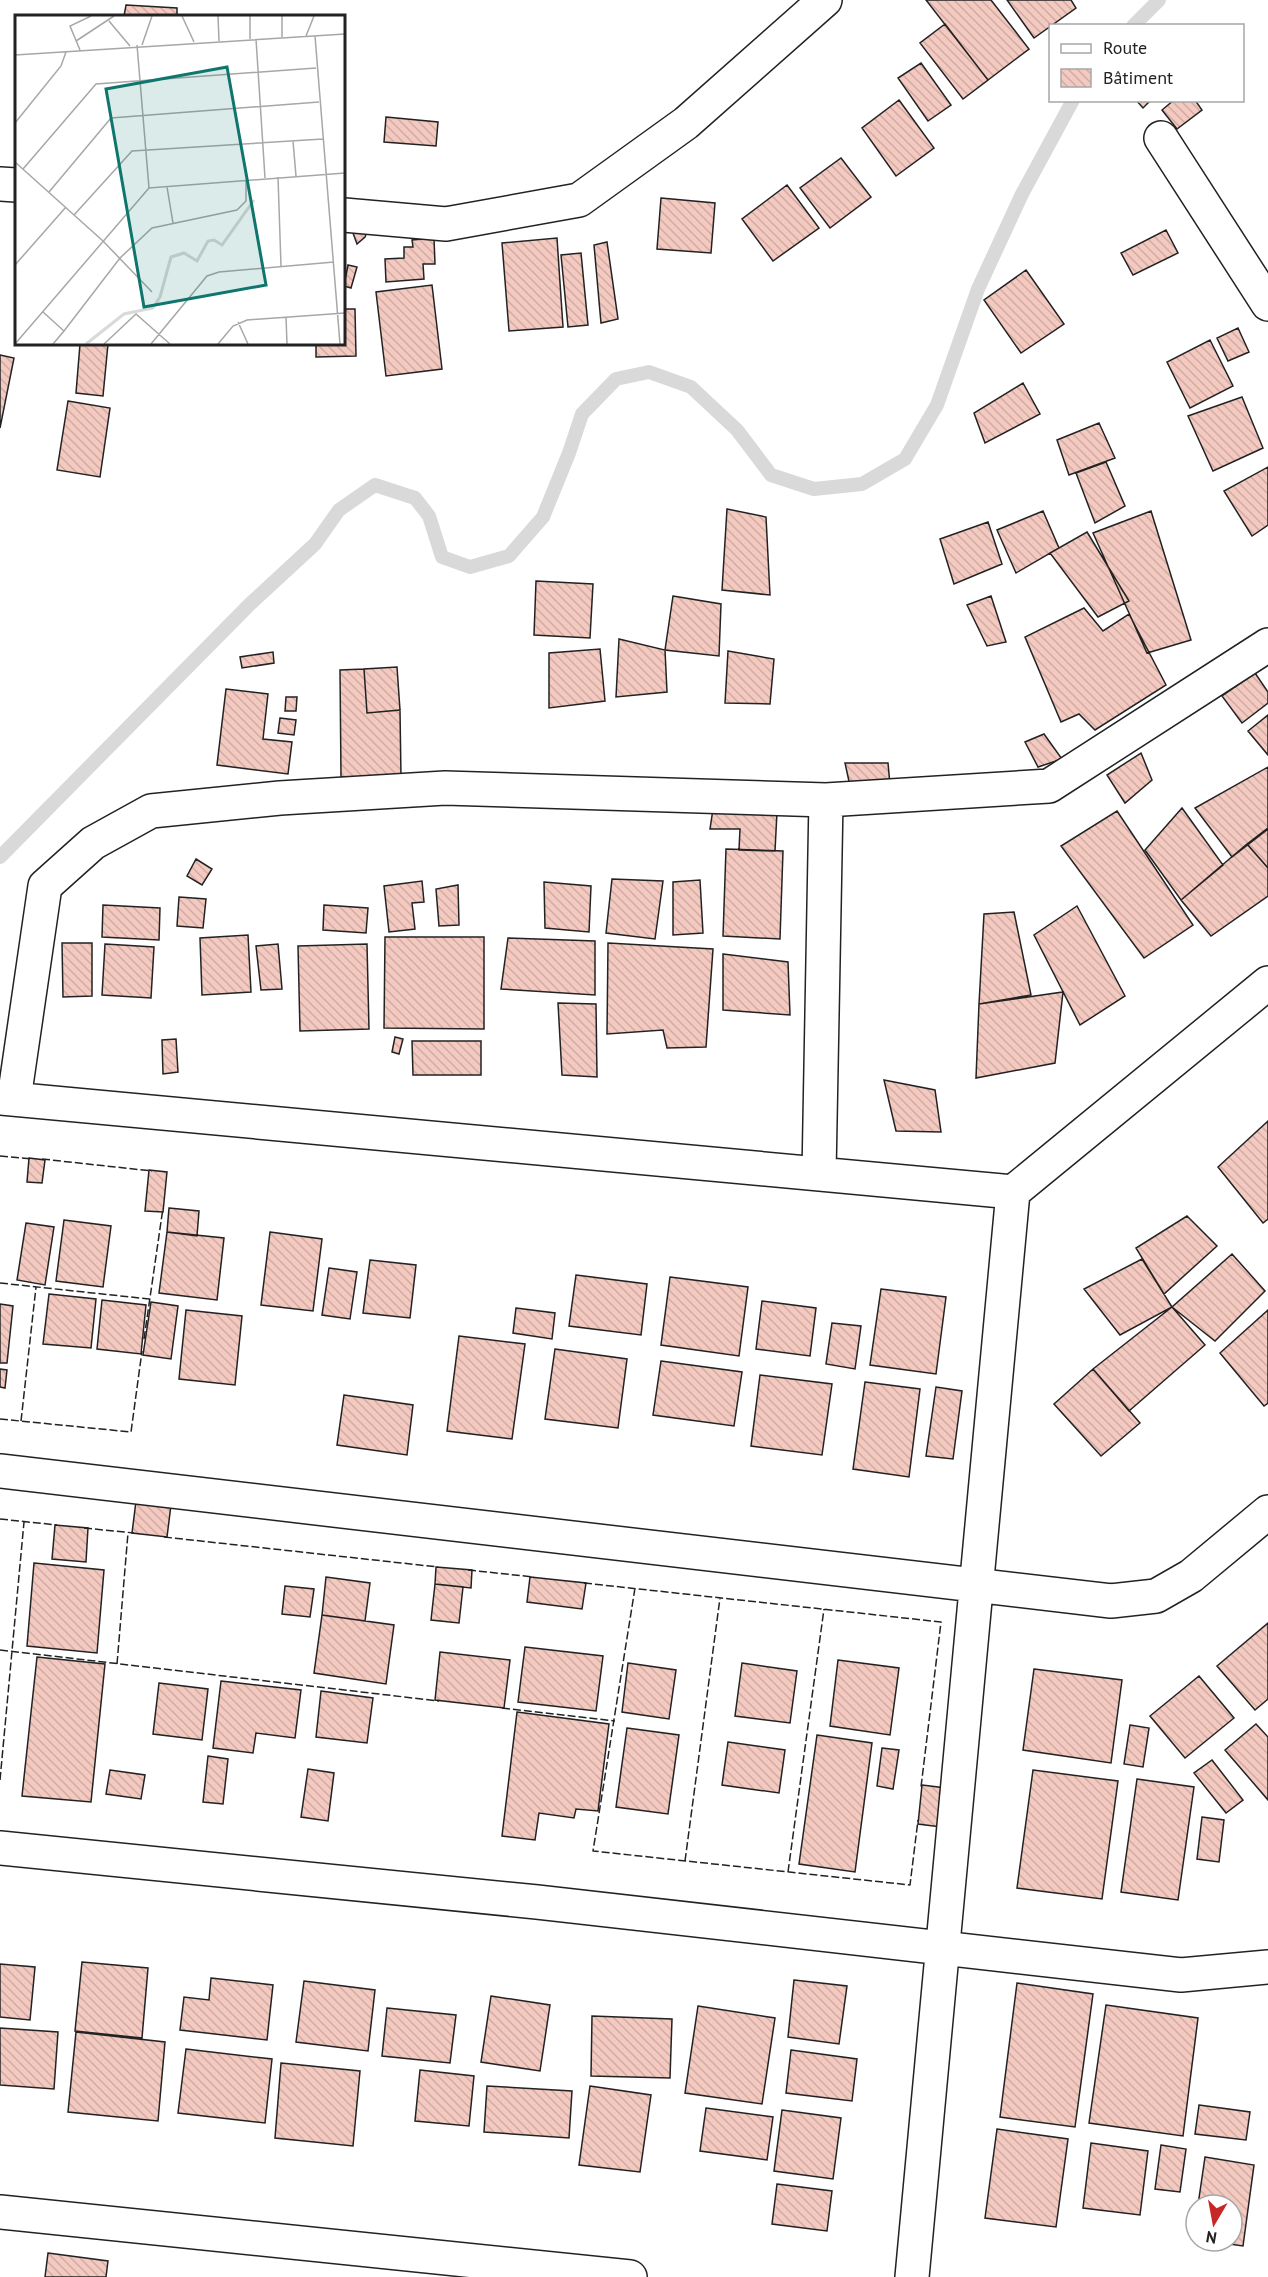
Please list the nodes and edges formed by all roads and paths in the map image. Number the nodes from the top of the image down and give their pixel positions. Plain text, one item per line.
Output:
1 (825, 0) edge
2 (1161, 138) dead end
3 (0, 184) edge
4 (15, 185) edge
5 (345, 214) edge
6 (1268, 304) edge
7 (1268, 645) edge
8 (826, 800) junction
9 (1268, 982) edge
10 (7, 1099) edge
11 (819, 1174) junction
12 (1013, 1192) junction
13 (0, 1471) edge
14 (1268, 1512) edge
15 (976, 1584) junction
16 (0, 1848) edge
17 (943, 1947) junction
18 (1268, 1967) edge
19 (0, 2212) edge
20 (630, 2277) edge
21 (912, 2277) edge

1 - 5 street
2 - 6 street
3 - 4 street
7 - 8 street
8 - 10 street
8 - 11 street
9 - 12 street
10 - 11 street
11 - 12 street
12 - 15 street
13 - 15 street
14 - 15 street
15 - 17 street
16 - 17 street
17 - 18 street
17 - 21 street
19 - 20 street

